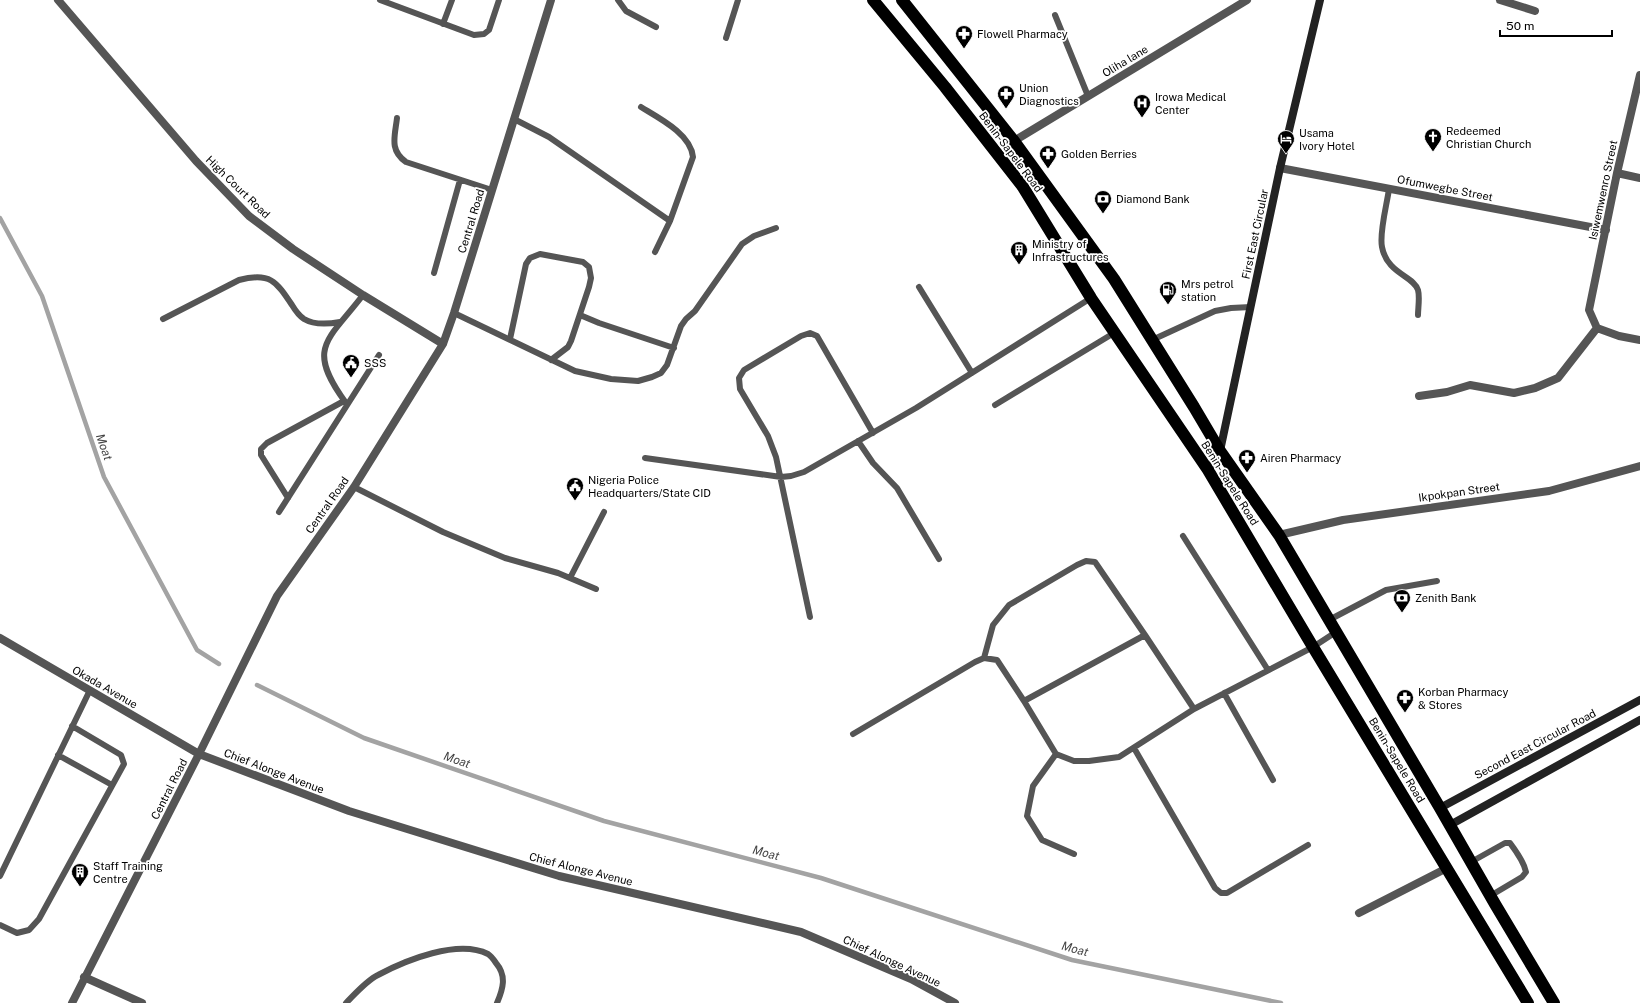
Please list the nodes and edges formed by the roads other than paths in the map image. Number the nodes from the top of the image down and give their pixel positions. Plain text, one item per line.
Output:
1 (58, 0) edge
2 (380, 0) edge
3 (452, 0) edge
4 (499, 0) edge
5 (551, 0) edge
6 (618, 0) edge
7 (738, 0) edge
8 (873, 0) edge
9 (902, 0) edge
10 (1247, 0) edge
11 (1320, 0) edge
12 (1500, 0) edge
13 (1535, 11) dead end
14 (1055, 15) dead end
15 (443, 24) junction
16 (656, 27) dead end
17 (726, 38) dead end
18 (1640, 75) edge
19 (1088, 96) junction
20 (641, 107) dead end
21 (398, 118) dead end
22 (514, 119) junction
23 (1014, 141) junction
24 (1280, 168) junction
25 (1617, 172) junction
26 (1640, 178) edge
27 (460, 180) junction
28 (1389, 189) junction
29 (492, 190) junction
30 (670, 221) junction
31 (776, 228) dead end
32 (1606, 230) junction
33 (655, 252) dead end
34 (434, 273) dead end
35 (919, 287) dead end
36 (363, 295) junction
37 (1091, 298) junction
38 (1250, 307) junction
39 (454, 313) junction
40 (580, 315) junction
41 (1418, 315) dead end
42 (163, 319) dead end
43 (340, 322) junction
44 (1597, 328) junction
45 (1114, 333) junction
46 (510, 340) junction
47 (1152, 340) junction
48 (1640, 340) edge
49 (443, 344) junction
50 (674, 348) junction
51 (379, 355) dead end
52 (551, 360) junction
53 (972, 373) junction
54 (1419, 396) dead end
55 (346, 403) junction
56 (995, 405) dead end
57 (873, 433) junction
58 (858, 441) junction
59 (1220, 451) junction
60 (645, 458) dead end
61 (1640, 466) edge
62 (1208, 470) junction
63 (781, 477) junction
64 (354, 487) junction
65 (288, 498) junction
66 (279, 512) dead end
67 (604, 512) dead end
68 (1279, 535) junction
69 (1183, 536) dead end
70 (939, 559) dead end
71 (570, 578) junction
72 (1437, 581) dead end
73 (596, 589) dead end
74 (810, 617) dead end
75 (1329, 620) junction
76 (1336, 632) junction
77 (1145, 635) junction
78 (0, 638) edge
79 (1313, 647) junction
80 (984, 658) junction
81 (1268, 670) junction
82 (90, 690) junction
83 (1224, 693) junction
84 (1640, 700) edge
85 (1024, 701) junction
86 (1194, 709) junction
87 (1640, 720) edge
88 (72, 726) junction
89 (853, 734) dead end
90 (1134, 748) junction
91 (199, 754) junction
92 (1056, 754) junction
93 (58, 755) junction
94 (1273, 780) dead end
95 (112, 785) junction
96 (1440, 808) junction
97 (1450, 825) junction
98 (1308, 845) dead end
99 (1074, 854) dead end
100 (1471, 862) junction
101 (1447, 868) junction
102 (0, 876) edge
103 (1490, 896) junction
104 (1359, 913) dead end
105 (0, 925) edge
106 (84, 977) junction
107 (72, 1003) edge
108 (142, 1003) edge
109 (346, 1003) edge
110 (497, 1003) edge
111 (955, 1003) edge
112 (1528, 1003) edge
113 (1554, 1003) edge

1 - 36 street, High Court Road
2 - 15 lane
3 - 15 lane
4 - 15 lane
5 - 22 street, Central Road
6 - 16 lane
7 - 17 lane
8 - 37 highway, Benin-Sapele Road
9 - 23 highway, Benin-Sapele Road
10 - 19 street, Oliha lane
11 - 24 street, First East Circular
12 - 13 street
14 - 19 lane
18 - 25 street, Isiwemwenro Street
19 - 23 street, Oliha lane
20 - 30 lane
21 - 27 lane
22 - 29 street, Central Road
22 - 30 lane
23 - 47 highway, Benin-Sapele Road
24 - 28 street, Ofumwegbe Street
24 - 38 street, First East Circular
25 - 26 street
25 - 32 street, Isiwemwenro Street
27 - 29 lane
27 - 34 lane
28 - 32 street, Ofumwegbe Street
28 - 41 lane
29 - 39 street, Central Road
30 - 33 lane
31 - 50 lane
32 - 44 street, Isiwemwenro Street
35 - 53 lane
36 - 43 lane
36 - 49 street, High Court Road
37 - 45 highway, Benin-Sapele Road
37 - 53 lane
38 - 47 lane
38 - 59 street, First East Circular
39 - 46 lane
39 - 49 street, Central Road
40 - 46 lane
40 - 50 lane
40 - 52 lane
42 - 43 lane
43 - 55 lane
44 - 48 street
44 - 54 street
45 - 56 lane
45 - 62 highway, Benin-Sapele Road
46 - 52 lane
47 - 59 highway, Benin-Sapele Road
49 - 64 street, Central Road
50 - 52 lane
51 - 55 lane
53 - 57 lane
55 - 65 lane
55 - 65 lane
57 - 58 lane
57 - 63 lane
58 - 63 lane
58 - 70 lane
59 - 62 street, First East Circular
59 - 68 highway, Benin-Sapele Road
60 - 63 lane
61 - 68 street, Ikpokpan Street
62 - 79 highway, Benin-Sapele Road
63 - 74 lane
64 - 71 lane
64 - 91 street, Central Road
65 - 66 lane
67 - 71 lane
68 - 75 highway, Benin-Sapele Road
69 - 81 lane
71 - 73 lane
72 - 75 lane
75 - 76 highway, Benin-Sapele Road
76 - 79 lane
76 - 96 highway, Benin-Sapele Road
77 - 80 lane
77 - 85 lane
77 - 86 lane
78 - 82 street, Okada Avenue
79 - 81 lane
79 - 101 highway, Benin-Sapele Road
80 - 85 lane
80 - 89 lane
81 - 83 lane
82 - 88 lane
82 - 91 street, Okada Avenue
83 - 86 lane
83 - 94 lane
84 - 96 street, Second East Circular Road
85 - 92 lane
86 - 90 lane
87 - 97 street
88 - 93 lane
88 - 95 lane
90 - 92 lane
90 - 98 lane
91 - 106 street, Central Road
91 - 111 street, Chief Alonge Avenue
92 - 99 lane
93 - 95 lane
93 - 102 lane
95 - 105 lane
96 - 97 highway, Benin-Sapele Road
97 - 100 highway, Benin-Sapele Road
100 - 103 highway, Benin-Sapele Road
100 - 103 lane
101 - 104 street
101 - 112 highway, Benin-Sapele Road
103 - 113 highway, Benin-Sapele Road
106 - 107 street, Central Road
106 - 108 street
109 - 110 lane

